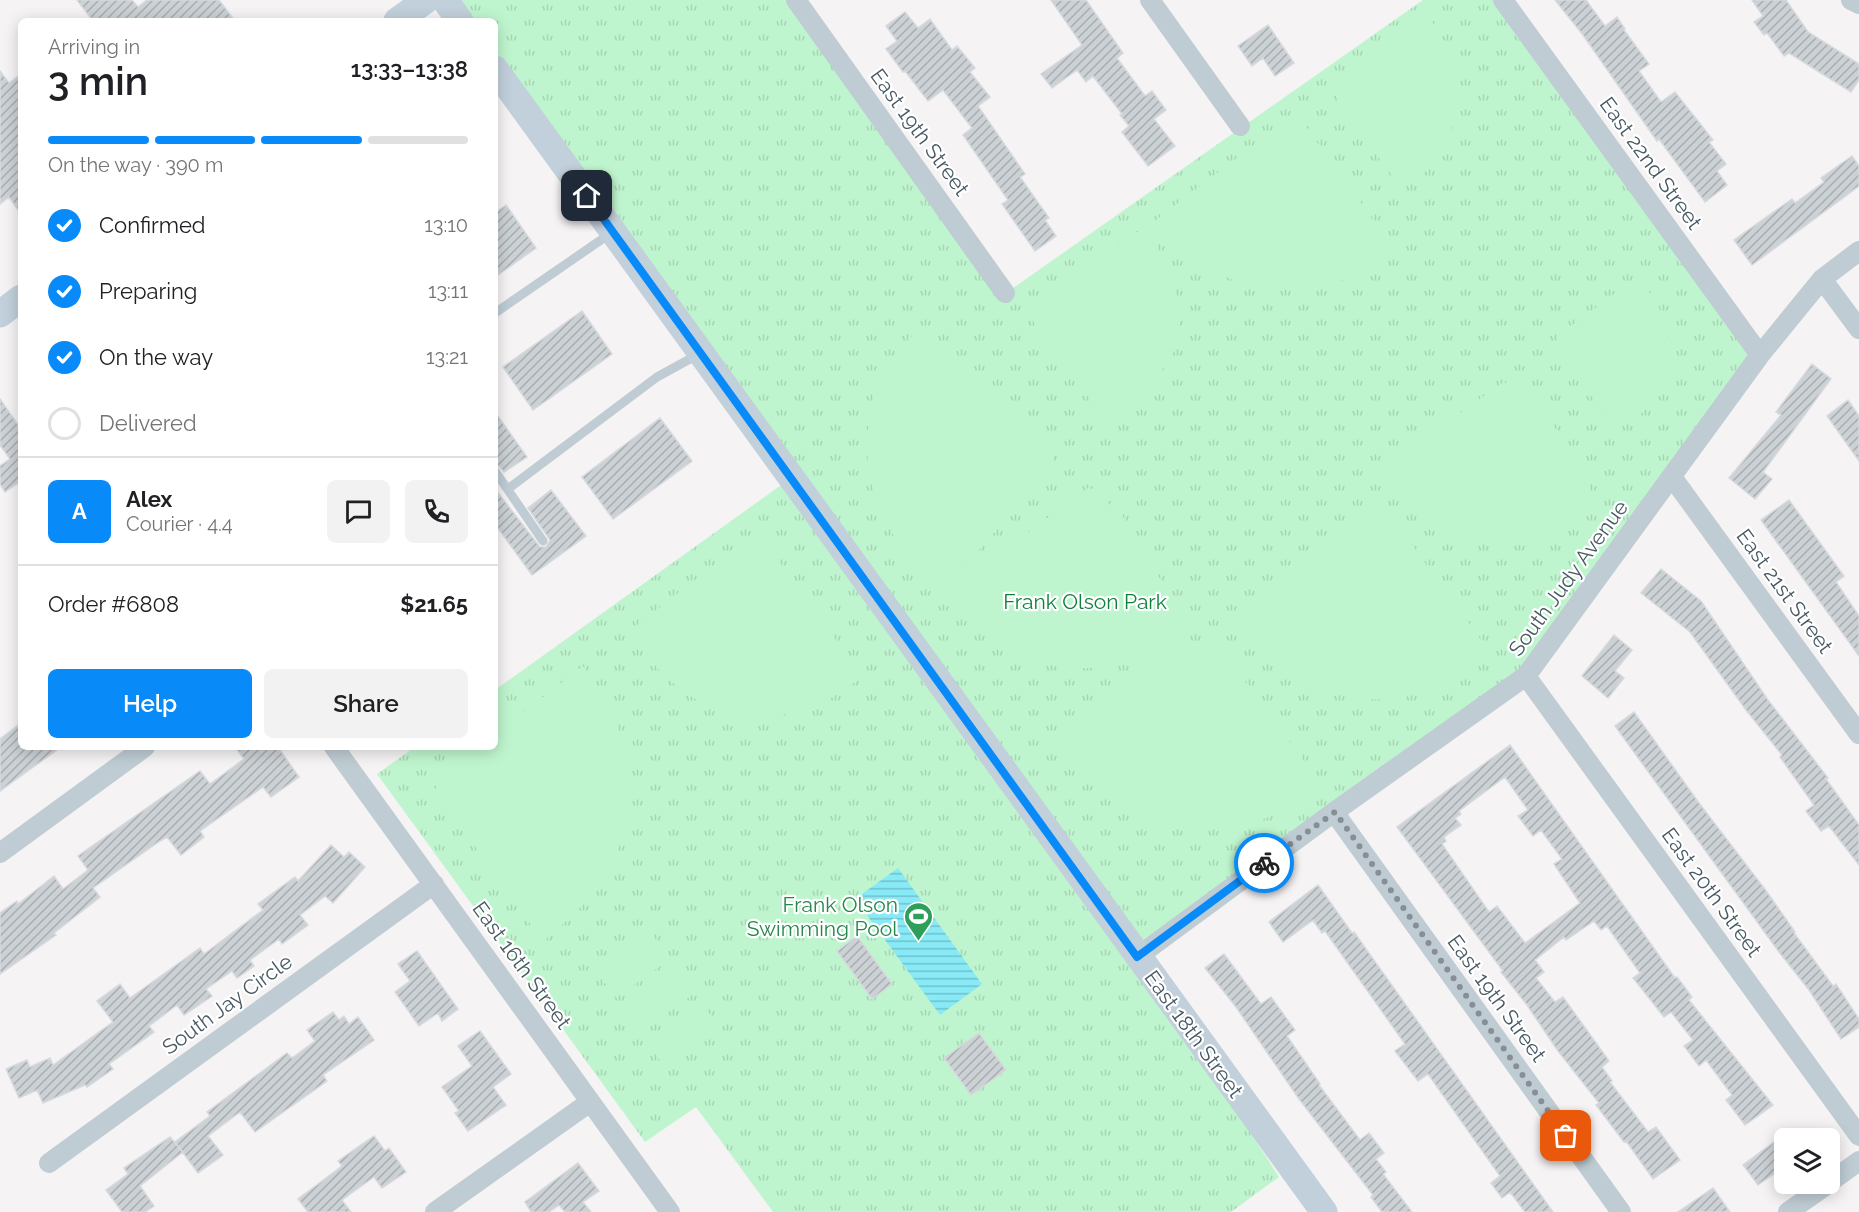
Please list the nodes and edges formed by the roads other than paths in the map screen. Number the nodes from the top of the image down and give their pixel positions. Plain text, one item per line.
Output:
1 (426, 0) edge
2 (445, 0) edge
3 (796, 0) edge
4 (1150, 0) edge
5 (1503, 0) edge
6 (1851, 0) edge
7 (1859, 4) edge
8 (401, 18) edge
9 (458, 18) edge
10 (498, 73) edge
11 (1240, 126) dead end
12 (613, 232) junction
13 (1859, 251) edge
14 (1822, 279) junction
15 (1005, 293) dead end
16 (18, 300) edge
17 (498, 312) edge
18 (0, 314) edge
19 (1859, 329) edge
20 (700, 353) junction
21 (1760, 355) junction
22 (498, 475) edge
23 (1672, 477) junction
24 (508, 489) junction
25 (543, 541) dead end
26 (1526, 676) junction
27 (1859, 734) edge
28 (141, 750) edge
29 (336, 750) edge
30 (1335, 812) junction
31 (0, 853) edge
32 (434, 884) junction
33 (1137, 957) junction
34 (590, 1102) junction
35 (1859, 1136) edge
36 (1859, 1161) edge
37 (49, 1163) dead end
38 (1840, 1175) edge
39 (1813, 1194) edge
40 (435, 1212) edge
41 (670, 1212) edge
42 (1324, 1212) edge
43 (1621, 1212) edge
44 (1788, 1212) edge

1 - 8 street
2 - 9 street
3 - 15 street, East 19th Street
4 - 11 street
5 - 21 street, East 22nd Street
6 - 7 street
10 - 12 street, East 18th Street
12 - 17 lane
12 - 20 street, East 18th Street
13 - 14 street, South Judy Avenue
14 - 19 street
14 - 21 street, South Judy Avenue
16 - 18 street
20 - 24 lane
20 - 33 street, East 18th Street
21 - 23 street, South Judy Avenue
22 - 24 lane
23 - 26 street, South Judy Avenue
23 - 27 street, East 21st Street
24 - 25 lane
26 - 30 street, South Judy Avenue
26 - 35 street, East 20th Street
28 - 31 street
29 - 32 street, East 16th Street
30 - 33 street, South Judy Avenue
30 - 43 street, East 19th Street
32 - 34 street, East 16th Street
32 - 37 street, South Jay Circle
33 - 42 street, East 18th Street
34 - 40 street
34 - 41 street, East 16th Street
36 - 38 street
39 - 44 street

